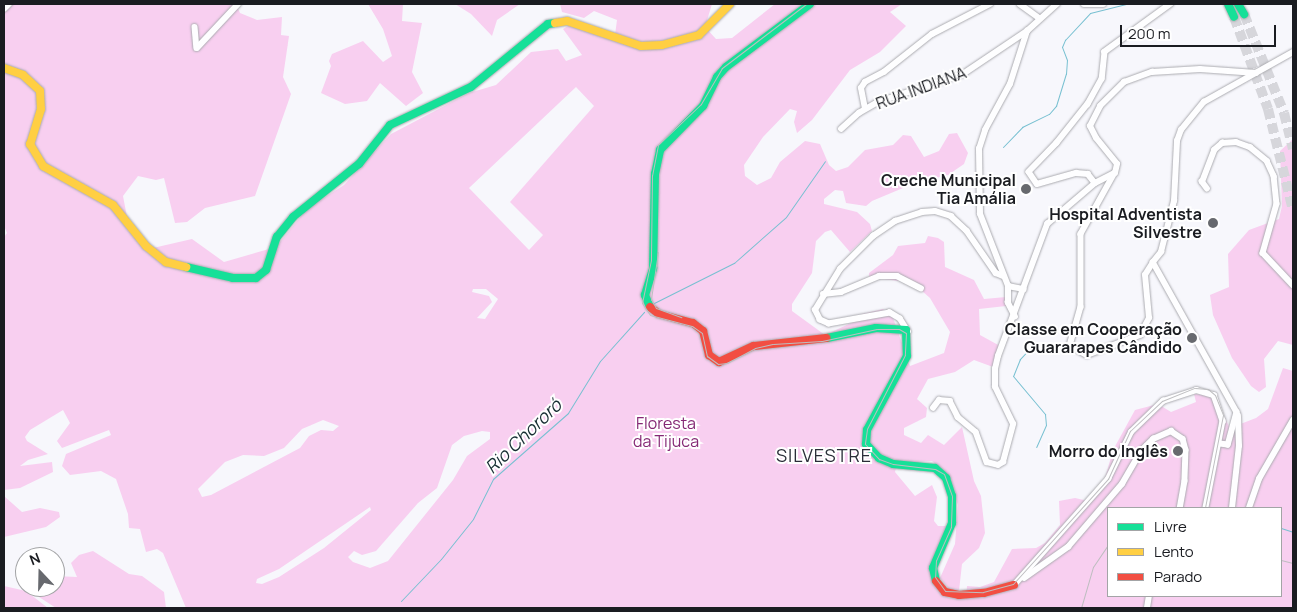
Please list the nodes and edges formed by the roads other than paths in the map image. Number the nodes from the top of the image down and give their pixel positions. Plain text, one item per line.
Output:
1 (9, 4) edge
2 (238, 4) edge
3 (730, 4) edge
4 (810, 4) edge
5 (990, 4) edge
6 (1020, 4) edge
7 (1057, 4) edge
8 (1084, 4) edge
9 (1102, 4) edge
10 (1171, 4) edge
11 (1228, 4) edge
12 (1238, 4) edge
13 (4, 8) edge
14 (1244, 14) tunnel mouth
15 (1234, 17) tunnel mouth
16 (1038, 18) junction
17 (194, 27) dead end
18 (1027, 32) junction
19 (1293, 52) edge
20 (4, 68) edge
21 (1259, 73) junction
22 (865, 109) junction
23 (841, 129) dead end
24 (1115, 173) junction
25 (1095, 183) junction
26 (1207, 188) dead end
27 (1153, 262) junction
28 (1004, 276) junction
29 (1008, 286) junction
30 (1293, 286) edge
31 (921, 288) dead end
32 (1024, 289) junction
33 (823, 294) junction
34 (1015, 318) junction
35 (908, 332) junction
36 (933, 408) dead end
37 (1237, 412) junction
38 (1293, 420) edge
39 (1220, 444) junction
40 (1180, 507) edge
41 (1206, 507) edge
42 (1232, 507) edge
43 (1249, 507) edge
44 (1014, 585) junction

1 - 13 street
2 - 17 street
3 - 20 main road
4 - 35 main road
5 - 22 street
6 - 16 street
7 - 16 street
8 - 9 street
10 - 25 street
11 - 15 main road
12 - 14 main road
16 - 18 street
18 - 22 street, RUA INDIANA
18 - 28 street
19 - 21 street
21 - 24 street
21 - 27 street
22 - 23 street, RUA INDIANA
24 - 25 street
24 - 27 street
25 - 32 street
26 - 30 street
27 - 37 street
28 - 29 street
28 - 33 street
29 - 32 street
29 - 34 street
31 - 33 street
32 - 34 street
33 - 35 street
34 - 36 street
35 - 44 main road
37 - 39 street
37 - 42 street
38 - 43 street
39 - 41 street
39 - 44 street
40 - 44 street

